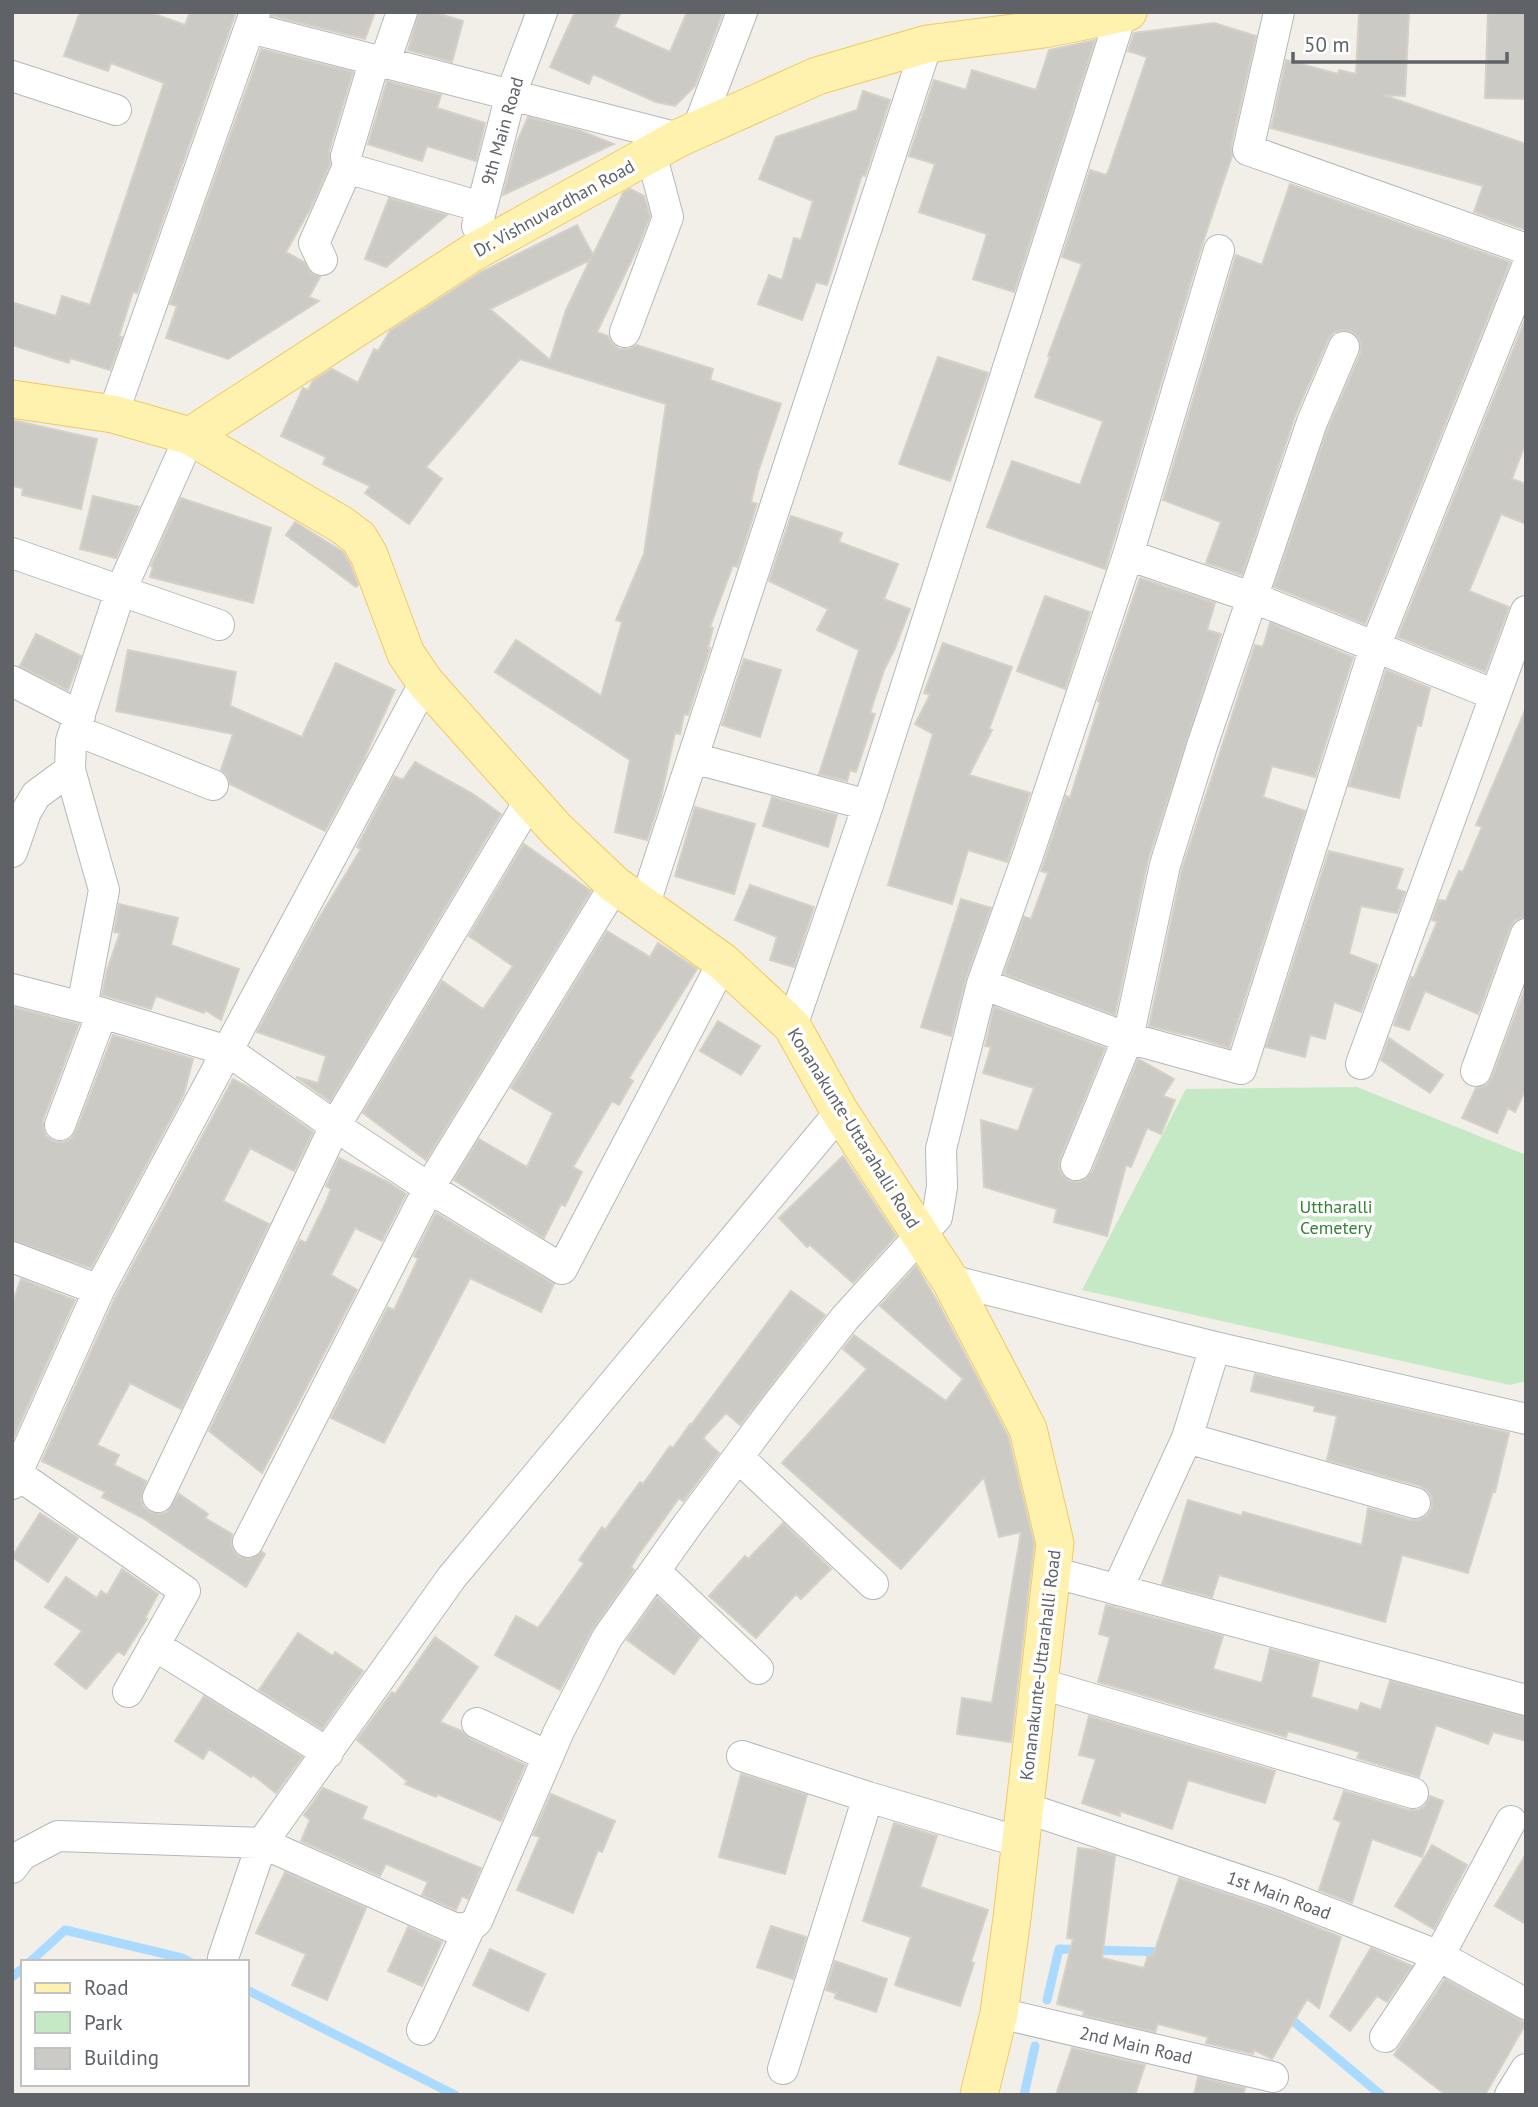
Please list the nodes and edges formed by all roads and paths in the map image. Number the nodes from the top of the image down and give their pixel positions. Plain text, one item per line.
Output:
1 (402, 12) edge
2 (542, 12) edge
3 (742, 12) edge
4 (1279, 12) edge
5 (1124, 13) edge
6 (253, 20) edge
7 (1046, 20) edge
8 (927, 44) junction
9 (380, 60) junction
10 (12, 76) edge
11 (511, 94) junction
12 (116, 110) dead end
13 (676, 140) junction
14 (348, 166) junction
15 (481, 207) junction
16 (1526, 249) edge
17 (1219, 250) dead end
18 (472, 253) junction
19 (322, 260) dead end
20 (1526, 268) edge
21 (625, 332) dead end
22 (1344, 347) dead end
23 (12, 399) edge
24 (113, 414) junction
25 (190, 436) junction
26 (12, 553) edge
27 (1128, 555) junction
28 (120, 592) junction
29 (1254, 598) junction
30 (1526, 611) edge
31 (219, 625) dead end
32 (1376, 647) junction
33 (12, 681) edge
34 (425, 682) junction
35 (1495, 695) junction
36 (78, 723) junction
37 (693, 758) junction
38 (70, 770) junction
39 (213, 785) dead end
40 (530, 800) junction
41 (867, 805) junction
42 (15, 834) edge
43 (615, 885) junction
44 (644, 906) junction
45 (1526, 934) edge
46 (723, 962) junction
47 (982, 984) junction
48 (12, 989) edge
49 (92, 1010) junction
50 (792, 1026) junction
51 (1128, 1038) junction
52 (228, 1051) junction
53 (1361, 1064) dead end
54 (1476, 1071) dead end
55 (840, 1112) junction
56 (60, 1125) dead end
57 (335, 1126) junction
58 (1076, 1165) dead end
59 (429, 1188) junction
60 (922, 1236) junction
61 (12, 1257) edge
62 (950, 1280) junction
63 (99, 1290) junction
64 (1215, 1347) junction
65 (1524, 1417) edge
66 (1187, 1438) junction
67 (738, 1457) junction
68 (15, 1479) edge
69 (158, 1497) dead end
70 (1415, 1503) dead end
71 (248, 1542) dead end
72 (654, 1571) junction
73 (1052, 1572) junction
74 (873, 1584) dead end
75 (1117, 1590) junction
76 (154, 1645) junction
77 (758, 1669) dead end
78 (1038, 1682) junction
79 (1524, 1690) edge
80 (128, 1692) dead end
81 (477, 1723) dead end
82 (328, 1753) junction
83 (548, 1756) junction
84 (742, 1756) dead end
85 (1413, 1793) dead end
86 (867, 1797) junction
87 (1511, 1821) dead end
88 (1022, 1825) junction
89 (262, 1843) junction
90 (12, 1868) edge
91 (470, 1927) junction
92 (1439, 1956) junction
93 (223, 1958) dead end
94 (1526, 2004) edge
95 (999, 2014) junction
96 (422, 2030) dead end
97 (1385, 2037) dead end
98 (783, 2069) dead end
99 (1526, 2069) edge
100 (1273, 2077) dead end
101 (979, 2095) edge
102 (1510, 2095) edge

1 - 9 street
2 - 11 street, 9th Main Road
3 - 13 street
4 - 16 street
5 - 7 main road, Dr. Vishnuvardhan Road
5 - 41 street
6 - 9 street
6 - 24 street
7 - 8 main road, Dr. Vishnuvardhan Road
8 - 13 main road, Dr. Vishnuvardhan Road
8 - 37 street
9 - 11 street
9 - 14 street
10 - 12 street
11 - 13 street
11 - 15 street, 9th Main Road
13 - 18 main road, Dr. Vishnuvardhan Road
13 - 21 street
14 - 15 street
14 - 19 street
15 - 18 street, 9th Main Road
17 - 27 street
18 - 25 main road, Dr. Vishnuvardhan Road
20 - 32 street
22 - 29 street
23 - 24 main road
24 - 25 main road
25 - 28 street
25 - 34 main road, Konanakunte-Uttarahalli Road
26 - 28 street
27 - 29 street
27 - 47 street
28 - 31 street
28 - 36 street
29 - 32 street
29 - 51 street
30 - 35 street
32 - 35 street
32 - 51 street
33 - 36 street
34 - 40 main road, Konanakunte-Uttarahalli Road
34 - 52 street
35 - 53 street
36 - 38 street
36 - 39 street
37 - 41 street
37 - 44 street
38 - 42 street
38 - 49 street
40 - 43 main road, Konanakunte-Uttarahalli Road
40 - 57 street
41 - 50 street
43 - 44 main road, Konanakunte-Uttarahalli Road
43 - 59 street
44 - 46 main road, Konanakunte-Uttarahalli Road
45 - 54 street
46 - 50 main road, Konanakunte-Uttarahalli Road
46 - 59 street
47 - 51 street
47 - 60 street
48 - 49 street
49 - 52 street
49 - 56 street
50 - 55 main road, Konanakunte-Uttarahalli Road
51 - 58 street
52 - 57 street
52 - 63 street
55 - 60 main road, Konanakunte-Uttarahalli Road
55 - 82 street
57 - 59 street
57 - 69 street
59 - 71 street
60 - 62 main road, Konanakunte-Uttarahalli Road
60 - 67 street
61 - 63 street
62 - 64 street
62 - 73 main road, Konanakunte-Uttarahalli Road
63 - 68 street
64 - 65 street
64 - 66 street
66 - 70 street
66 - 75 street
67 - 72 street
67 - 74 street
68 - 76 street
72 - 77 street
72 - 83 street
73 - 75 street
73 - 78 main road, Konanakunte-Uttarahalli Road
75 - 79 street
76 - 80 street
76 - 82 street
78 - 85 street
78 - 88 main road, Konanakunte-Uttarahalli Road
81 - 83 street
82 - 89 street
83 - 91 street
84 - 86 street, 1st Main Road
86 - 88 street, 1st Main Road
86 - 98 street
87 - 92 street
88 - 92 street, 1st Main Road
88 - 95 main road, Konanakunte-Uttarahalli Road
89 - 90 street
89 - 91 street
89 - 93 street
91 - 96 street
92 - 94 street, 1st Main Road
92 - 97 street
95 - 100 street, 2nd Main Road
95 - 101 main road, Konanakunte-Uttarahalli Road
99 - 102 street

